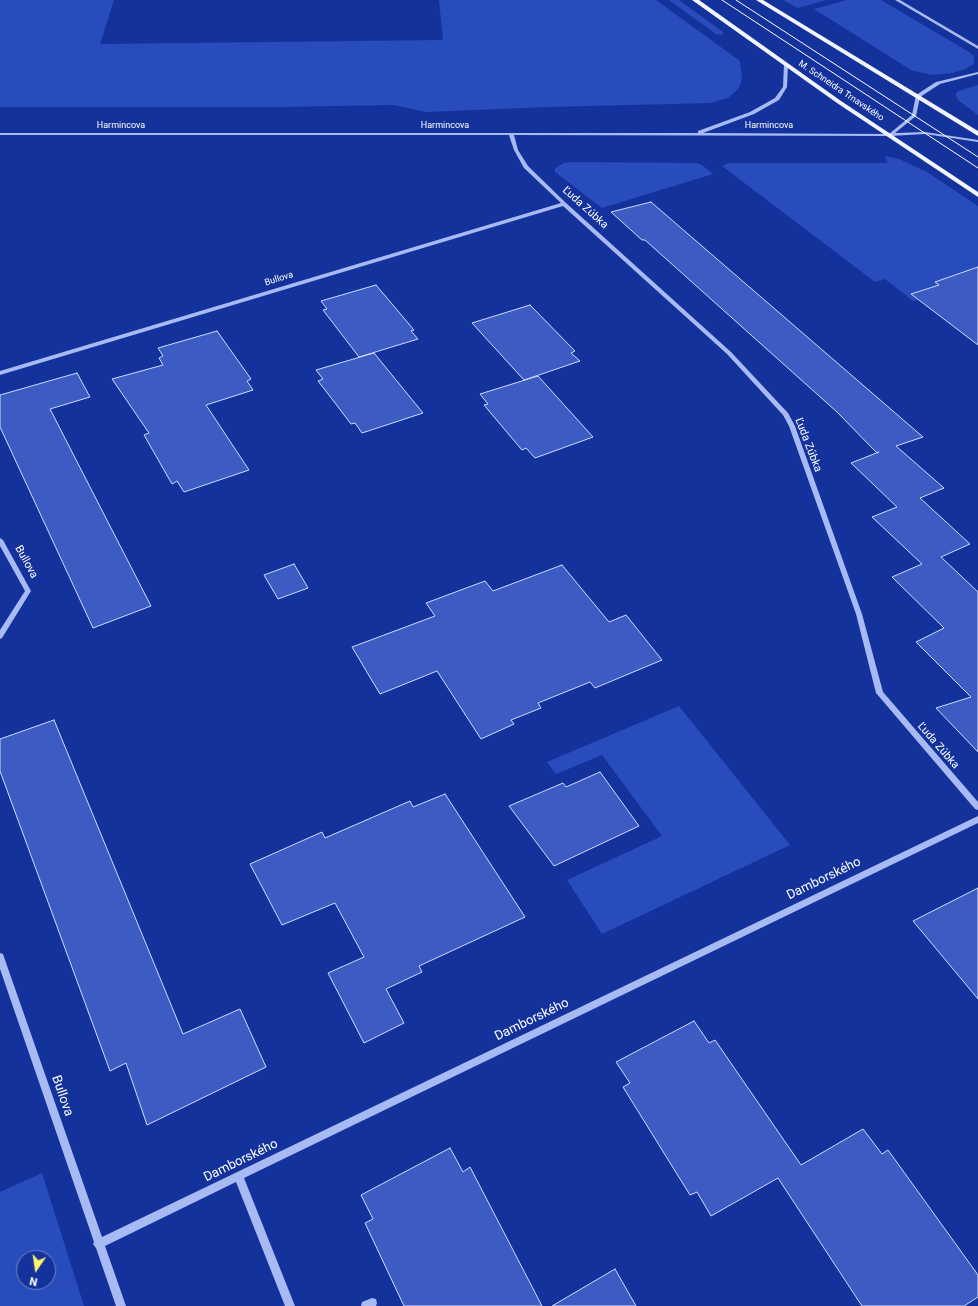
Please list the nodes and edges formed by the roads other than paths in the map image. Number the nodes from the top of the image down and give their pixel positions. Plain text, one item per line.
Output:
1 (695, 0) edge
2 (759, 0) edge
3 (897, 0) edge
4 (978, 48) edge
5 (786, 65) junction
6 (978, 73) edge
7 (918, 96) junction
8 (0, 134) edge
9 (511, 134) junction
10 (694, 134) junction
11 (978, 134) edge
12 (890, 135) junction
13 (978, 142) edge
14 (978, 195) edge
15 (564, 204) junction
16 (0, 373) edge
17 (0, 540) edge
18 (0, 636) edge
19 (978, 807) edge
20 (978, 819) edge
21 (0, 957) edge
22 (238, 1176) junction
23 (98, 1244) junction
24 (121, 1306) edge
25 (290, 1306) edge

1 - 5 main road, M. Schneidra Trnavského
2 - 7 main road
3 - 4 street
5 - 10 street
5 - 12 main road, M. Schneidra Trnavského
6 - 7 street
7 - 11 main road
7 - 12 street
8 - 9 street, Harmincova
9 - 10 street, Harmincova
9 - 15 street, Ľuda Zúbka
10 - 12 street, Harmincova
12 - 13 street, Harmincova
12 - 14 main road, M. Schneidra Trnavského
15 - 16 street, Bullova
15 - 19 street, Ľuda Zúbka
17 - 18 street, Bullova
20 - 22 street, Damborského
21 - 23 street, Bullova
22 - 23 street, Damborského
22 - 25 street
23 - 24 street, Bullova

